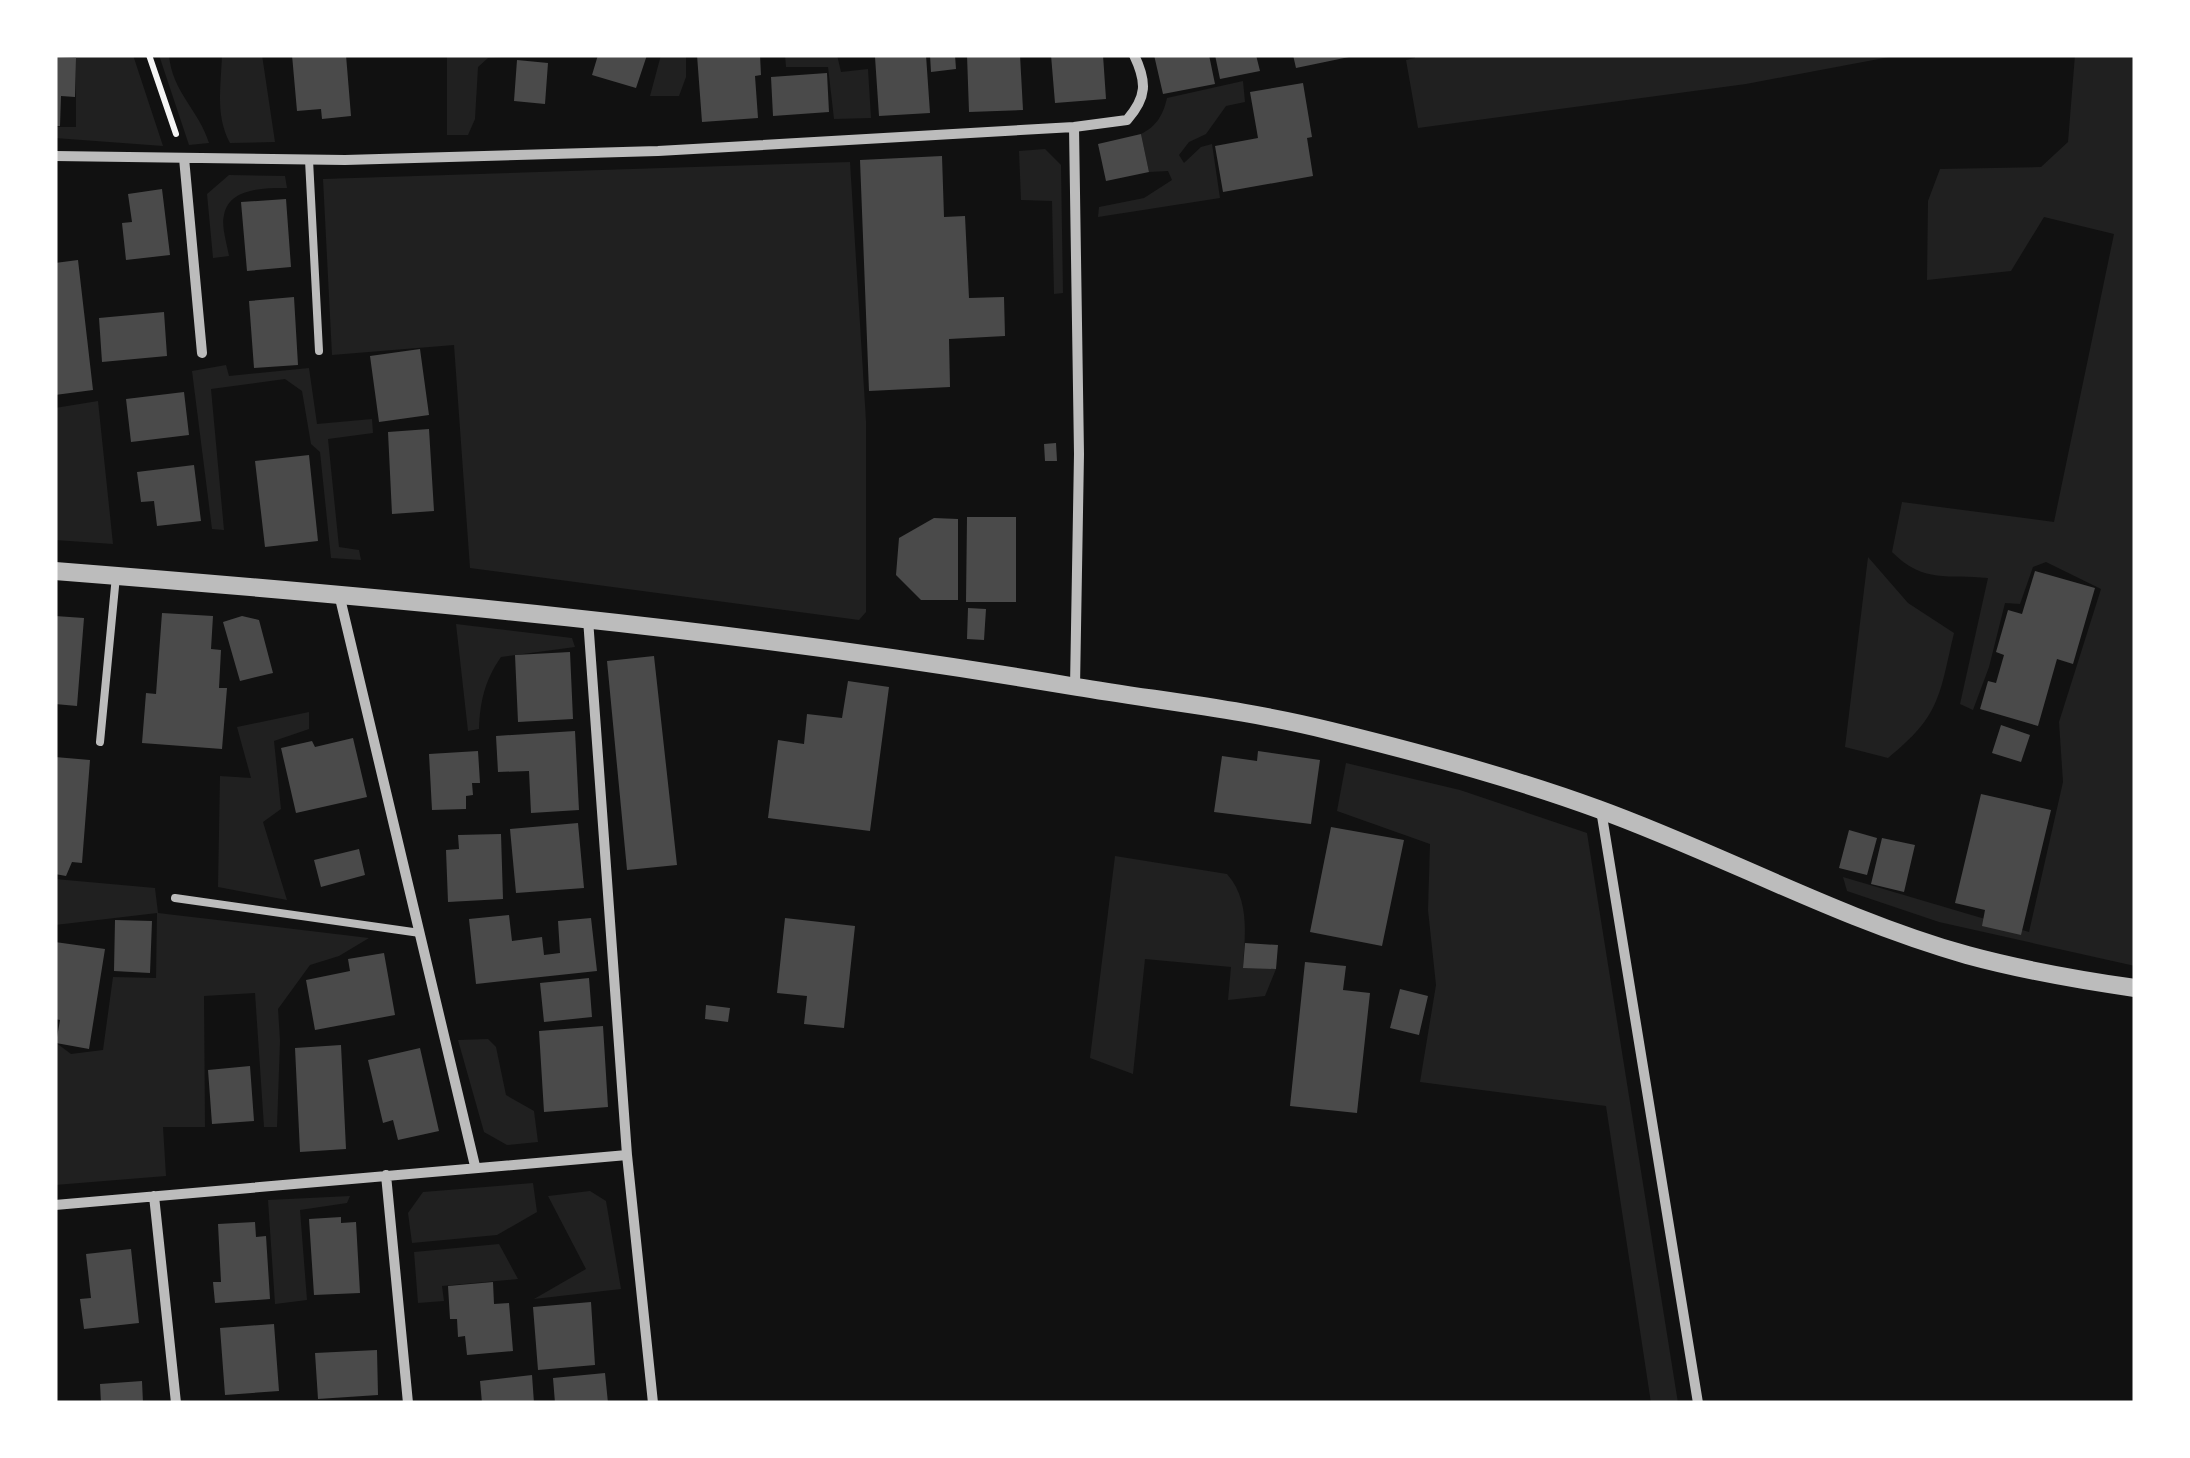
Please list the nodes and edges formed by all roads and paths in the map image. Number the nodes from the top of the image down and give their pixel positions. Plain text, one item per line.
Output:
1 (149, 55) edge
2 (1134, 55) edge
3 (1074, 127) junction
4 (55, 156) edge
5 (184, 158) junction
6 (308, 160) junction
7 (319, 352) dead end
8 (202, 353) dead end
9 (55, 572) edge
10 (116, 576) junction
11 (340, 594) junction
12 (588, 618) junction
13 (1075, 687) junction
14 (100, 742) dead end
15 (1601, 810) junction
16 (175, 898) dead end
17 (420, 934) junction
18 (2135, 988) edge
19 (627, 1155) junction
20 (475, 1166) junction
21 (386, 1174) junction
22 (154, 1196) junction
23 (55, 1204) edge
24 (176, 1403) edge
25 (408, 1403) edge
26 (653, 1403) edge
27 (1698, 1403) edge

1 - 5 path
2 - 3 street
3 - 6 street
3 - 13 street
4 - 5 street
5 - 6 street
5 - 8 street
6 - 7 lane
9 - 10 street
10 - 11 street
10 - 14 lane
11 - 12 street
11 - 17 street
12 - 13 street
12 - 19 street
13 - 15 street
15 - 18 street
15 - 27 street
16 - 17 lane
17 - 20 street
19 - 20 street
19 - 26 street
20 - 21 street
21 - 22 street
21 - 25 street
22 - 23 street
22 - 24 street

